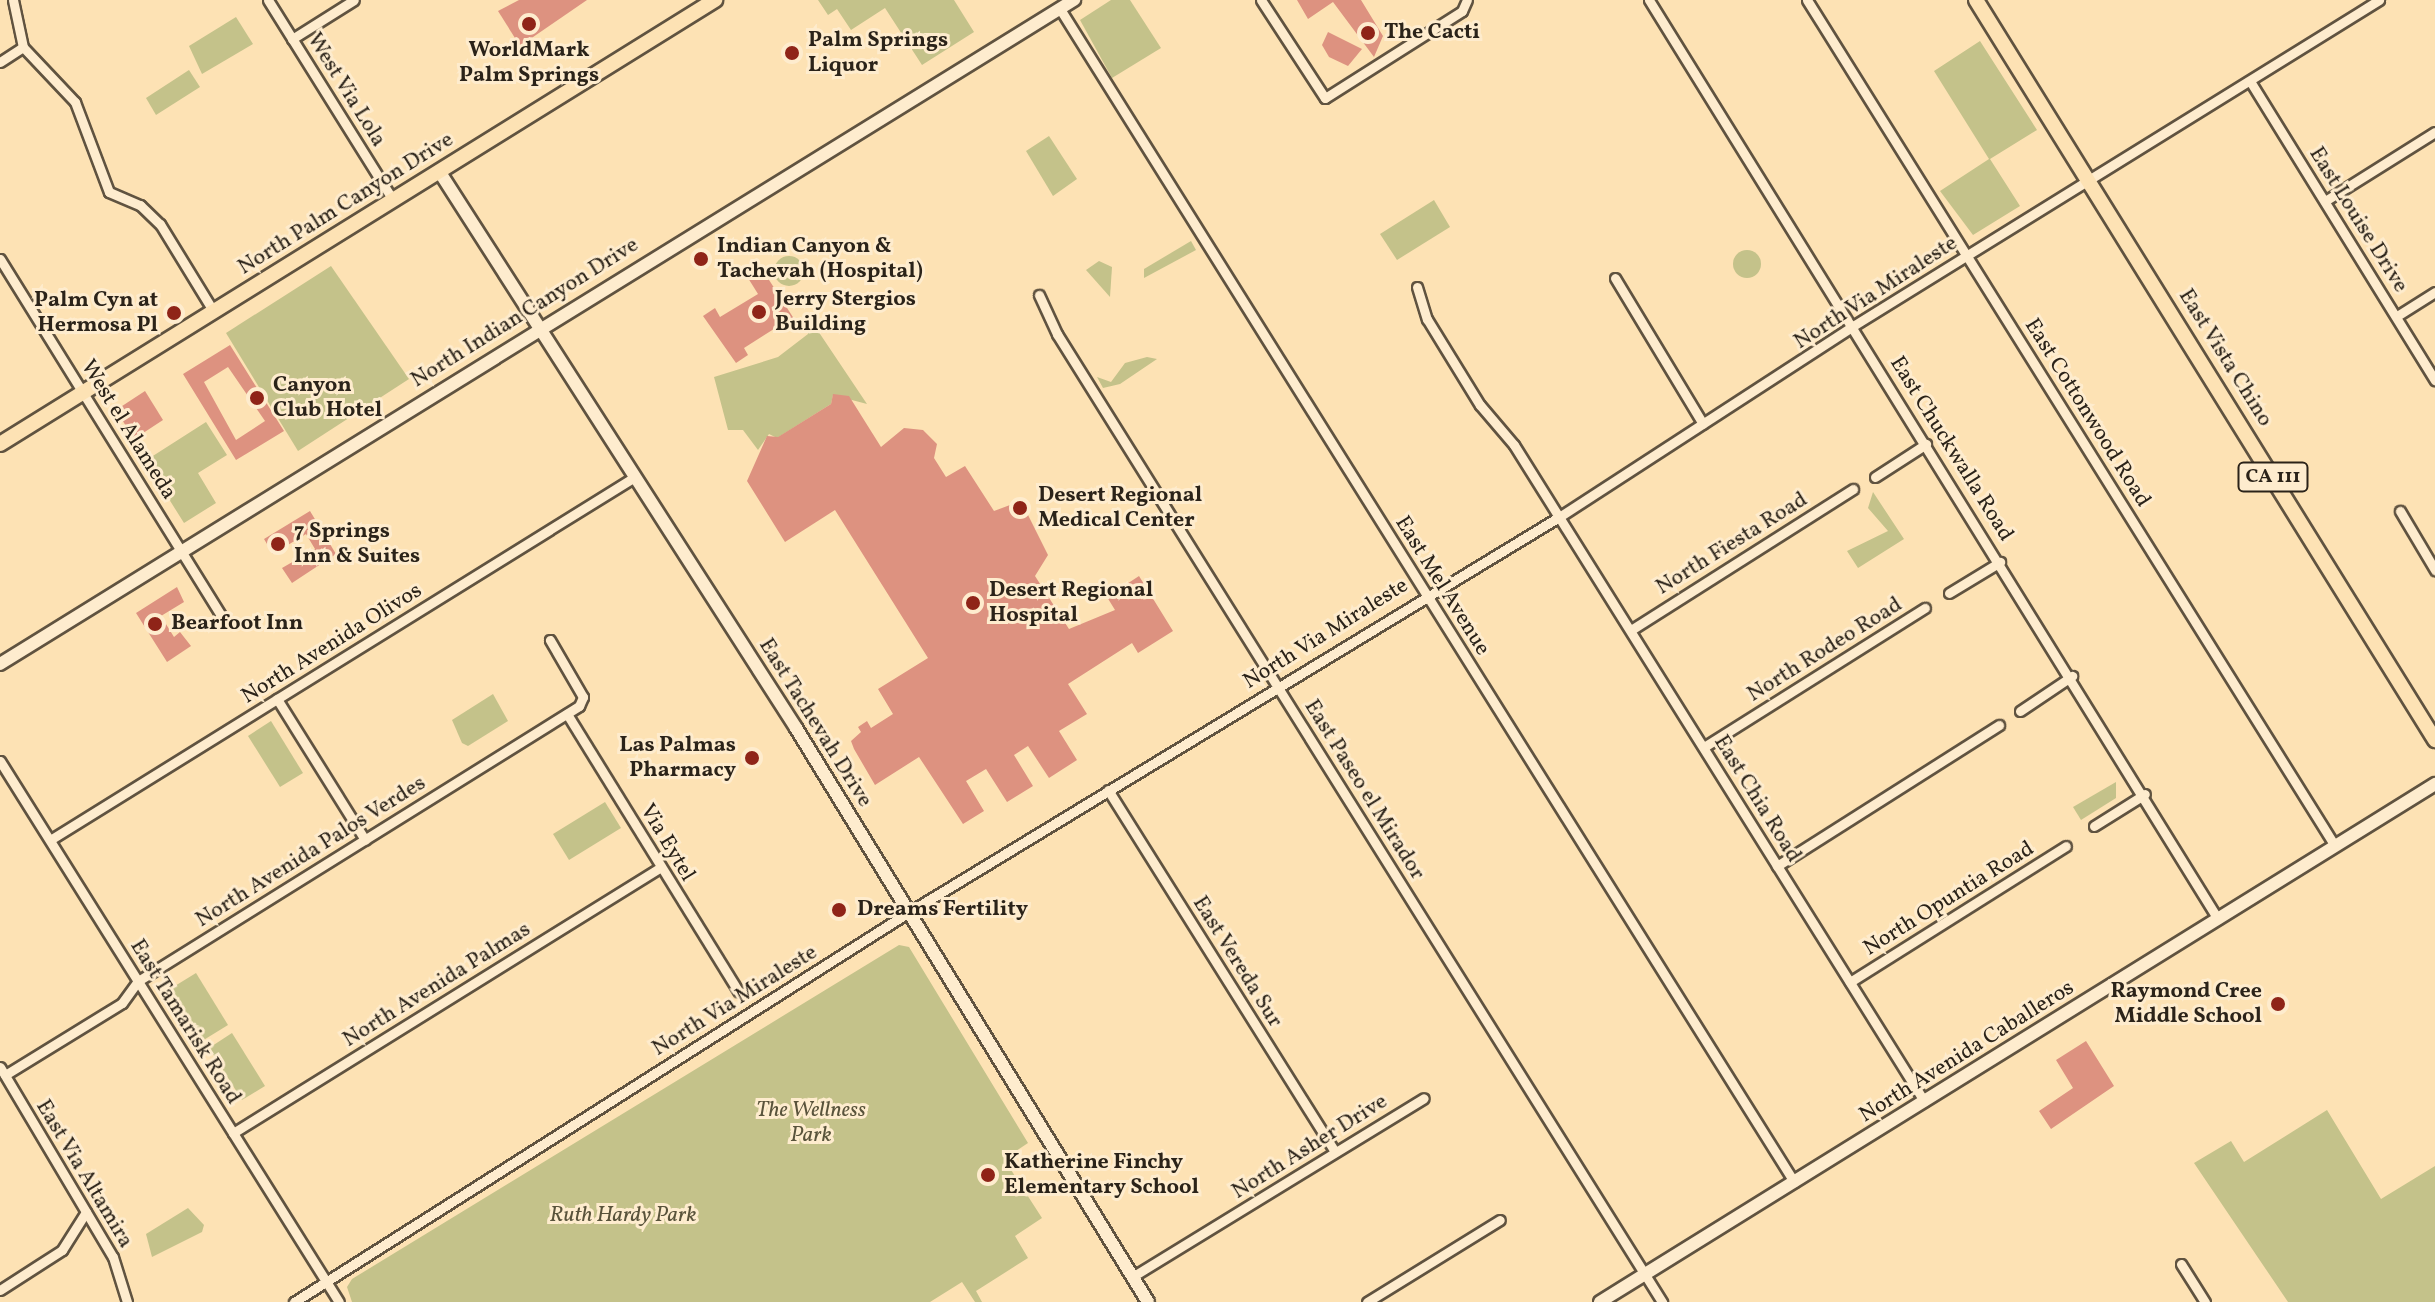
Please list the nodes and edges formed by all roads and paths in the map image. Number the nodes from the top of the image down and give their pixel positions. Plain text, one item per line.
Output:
1 (13, 0) edge
2 (268, 0) edge
3 (354, 0) edge
4 (715, 0) edge
5 (1074, 0) edge
6 (1261, 0) edge
7 (1649, 0) edge
8 (1807, 0) edge
9 (1976, 0) edge
10 (2379, 0) edge
11 (1467, 3) edge
12 (1060, 9) junction
13 (292, 39) junction
14 (23, 47) junction
15 (0, 62) edge
16 (2250, 81) junction
17 (2435, 132) edge
18 (439, 171) junction
19 (2090, 180) junction
20 (393, 200) junction
21 (2325, 201) junction
22 (1968, 254) junction
23 (0, 259) edge
24 (1615, 278) dead end
25 (1417, 287) dead end
26 (2435, 292) edge
27 (1039, 295) dead end
28 (214, 312) junction
29 (2397, 316) junction
30 (1853, 326) junction
31 (539, 327) junction
32 (2435, 380) edge
33 (83, 392) junction
34 (1703, 424) junction
35 (0, 444) edge
36 (1926, 444) junction
37 (1875, 477) dead end
38 (633, 478) junction
39 (1853, 489) dead end
40 (2400, 511) dead end
41 (1559, 517) junction
42 (181, 551) junction
43 (2000, 562) junction
44 (2433, 562) edge
45 (1425, 593) junction
46 (1949, 593) dead end
47 (1925, 608) dead end
48 (224, 620) dead end
49 (1631, 630) junction
50 (550, 640) dead end
51 (0, 664) edge
52 (2072, 676) junction
53 (1278, 686) junction
54 (277, 699) junction
55 (2020, 711) dead end
56 (567, 714) junction
57 (1999, 725) dead end
58 (2435, 740) edge
59 (1704, 747) junction
60 (0, 761) edge
61 (2435, 784) edge
62 (1108, 790) junction
63 (2145, 794) junction
64 (2094, 826) dead end
65 (50, 840) junction
66 (365, 840) junction
67 (2066, 846) dead end
68 (2335, 846) junction
69 (1777, 866) junction
70 (661, 867) junction
71 (909, 912) junction
72 (2218, 919) junction
73 (138, 981) junction
74 (1850, 982) junction
75 (738, 991) dead end
76 (2, 1071) edge
77 (1424, 1098) dead end
78 (1924, 1101) junction
79 (233, 1133) junction
80 (1335, 1152) junction
81 (1794, 1182) junction
82 (86, 1212) junction
83 (1500, 1220) dead end
84 (2181, 1264) dead end
85 (1645, 1275) junction
86 (1132, 1277) junction
87 (327, 1282) junction
88 (0, 1290) edge
89 (127, 1302) edge
90 (294, 1302) edge
91 (339, 1302) edge
92 (1148, 1302) edge
93 (1367, 1302) edge
94 (1600, 1302) edge
95 (1662, 1302) edge
96 (2205, 1302) edge

1 - 14 street
2 - 13 street, West Via Lola
3 - 13 street
4 - 18 main road, North Palm Canyon Drive
5 - 12 street, North Indian Canyon Drive
6 - 11 street
7 - 30 street, East Chuckwalla Road
8 - 22 street, East Cottonwood Road
9 - 19 main road, East Vista Chino / CA 111
10 - 16 street, North Via Miraleste
12 - 31 street, North Indian Canyon Drive
12 - 45 street, East Mel Avenue
13 - 20 street, West Via Lola
14 - 15 street
14 - 28 street
16 - 19 street, North Via Miraleste
16 - 21 street, East Louise Drive
17 - 21 street
18 - 20 main road, North Palm Canyon Drive
18 - 31 street, East Tachevah Drive
19 - 22 street, North Via Miraleste
19 - 58 main road, East Vista Chino / CA 111
20 - 28 main road, North Palm Canyon Drive
21 - 29 street, East Louise Drive
22 - 30 street, North Via Miraleste
22 - 68 street, East Cottonwood Road
23 - 33 street, West el Alameda
24 - 34 street
25 - 41 street, East Chia Road
26 - 29 street
27 - 53 street, East Paseo el Mirador
28 - 33 main road, North Palm Canyon Drive
29 - 32 street, East Louise Drive
30 - 34 street, North Via Miraleste
30 - 36 street, East Chuckwalla Road
31 - 38 street, East Tachevah Drive
31 - 42 street, North Indian Canyon Drive
33 - 35 main road, North Palm Canyon Drive
33 - 42 street, West el Alameda
34 - 41 street, North Via Miraleste
36 - 37 street
36 - 43 street, East Chuckwalla Road
38 - 54 street, North Avenida Olivos
38 - 71 street, East Tachevah Drive
39 - 49 street, North Fiesta Road
40 - 44 street
41 - 45 street, North Via Miraleste
41 - 49 street, East Chia Road
42 - 48 street, West el Alameda
42 - 51 street, North Indian Canyon Drive
43 - 46 street
43 - 52 street, East Chuckwalla Road
45 - 53 street, North Via Miraleste
45 - 81 street, East Mel Avenue
47 - 59 street, North Rodeo Road
49 - 59 street, East Chia Road
50 - 56 street
52 - 55 street
52 - 63 street, East Chuckwalla Road
53 - 62 street, North Via Miraleste
53 - 85 street, East Paseo el Mirador
54 - 65 street, North Avenida Olivos
54 - 66 street
56 - 66 street, North Avenida Palos Verdes
56 - 70 street, Via Eytel
57 - 69 street
59 - 69 street, East Chia Road
60 - 65 street, East Tamarisk Road
61 - 68 street, North Avenida Caballeros
62 - 71 street, North Via Miraleste
62 - 80 street, East Vereda Sur
63 - 64 street
63 - 72 street, East Chuckwalla Road
65 - 73 street, East Tamarisk Road
66 - 73 street, North Avenida Palos Verdes
67 - 74 street, North Opuntia Road
68 - 72 street, North Avenida Caballeros
69 - 74 street, East Chia Road
70 - 75 street, Via Eytel
70 - 79 street, North Avenida Palmas
71 - 86 street, East Tachevah Drive
71 - 87 street, North Via Miraleste
72 - 78 street, North Avenida Caballeros
73 - 76 street, North Avenida Palos Verdes
73 - 79 street, East Tamarisk Road
74 - 78 street, East Chia Road
76 - 82 street, East Via Altamira
77 - 80 street, North Asher Drive
78 - 81 street, North Avenida Caballeros
79 - 87 street, East Tamarisk Road
80 - 86 street, North Asher Drive
81 - 85 street, North Avenida Caballeros
82 - 88 street
82 - 89 street, East Via Altamira
83 - 93 street
84 - 96 street
85 - 94 street, North Avenida Caballeros
85 - 95 street, East Paseo el Mirador
86 - 92 street, East Tachevah Drive
87 - 90 street, North Via Miraleste
87 - 91 street, East Tamarisk Road

